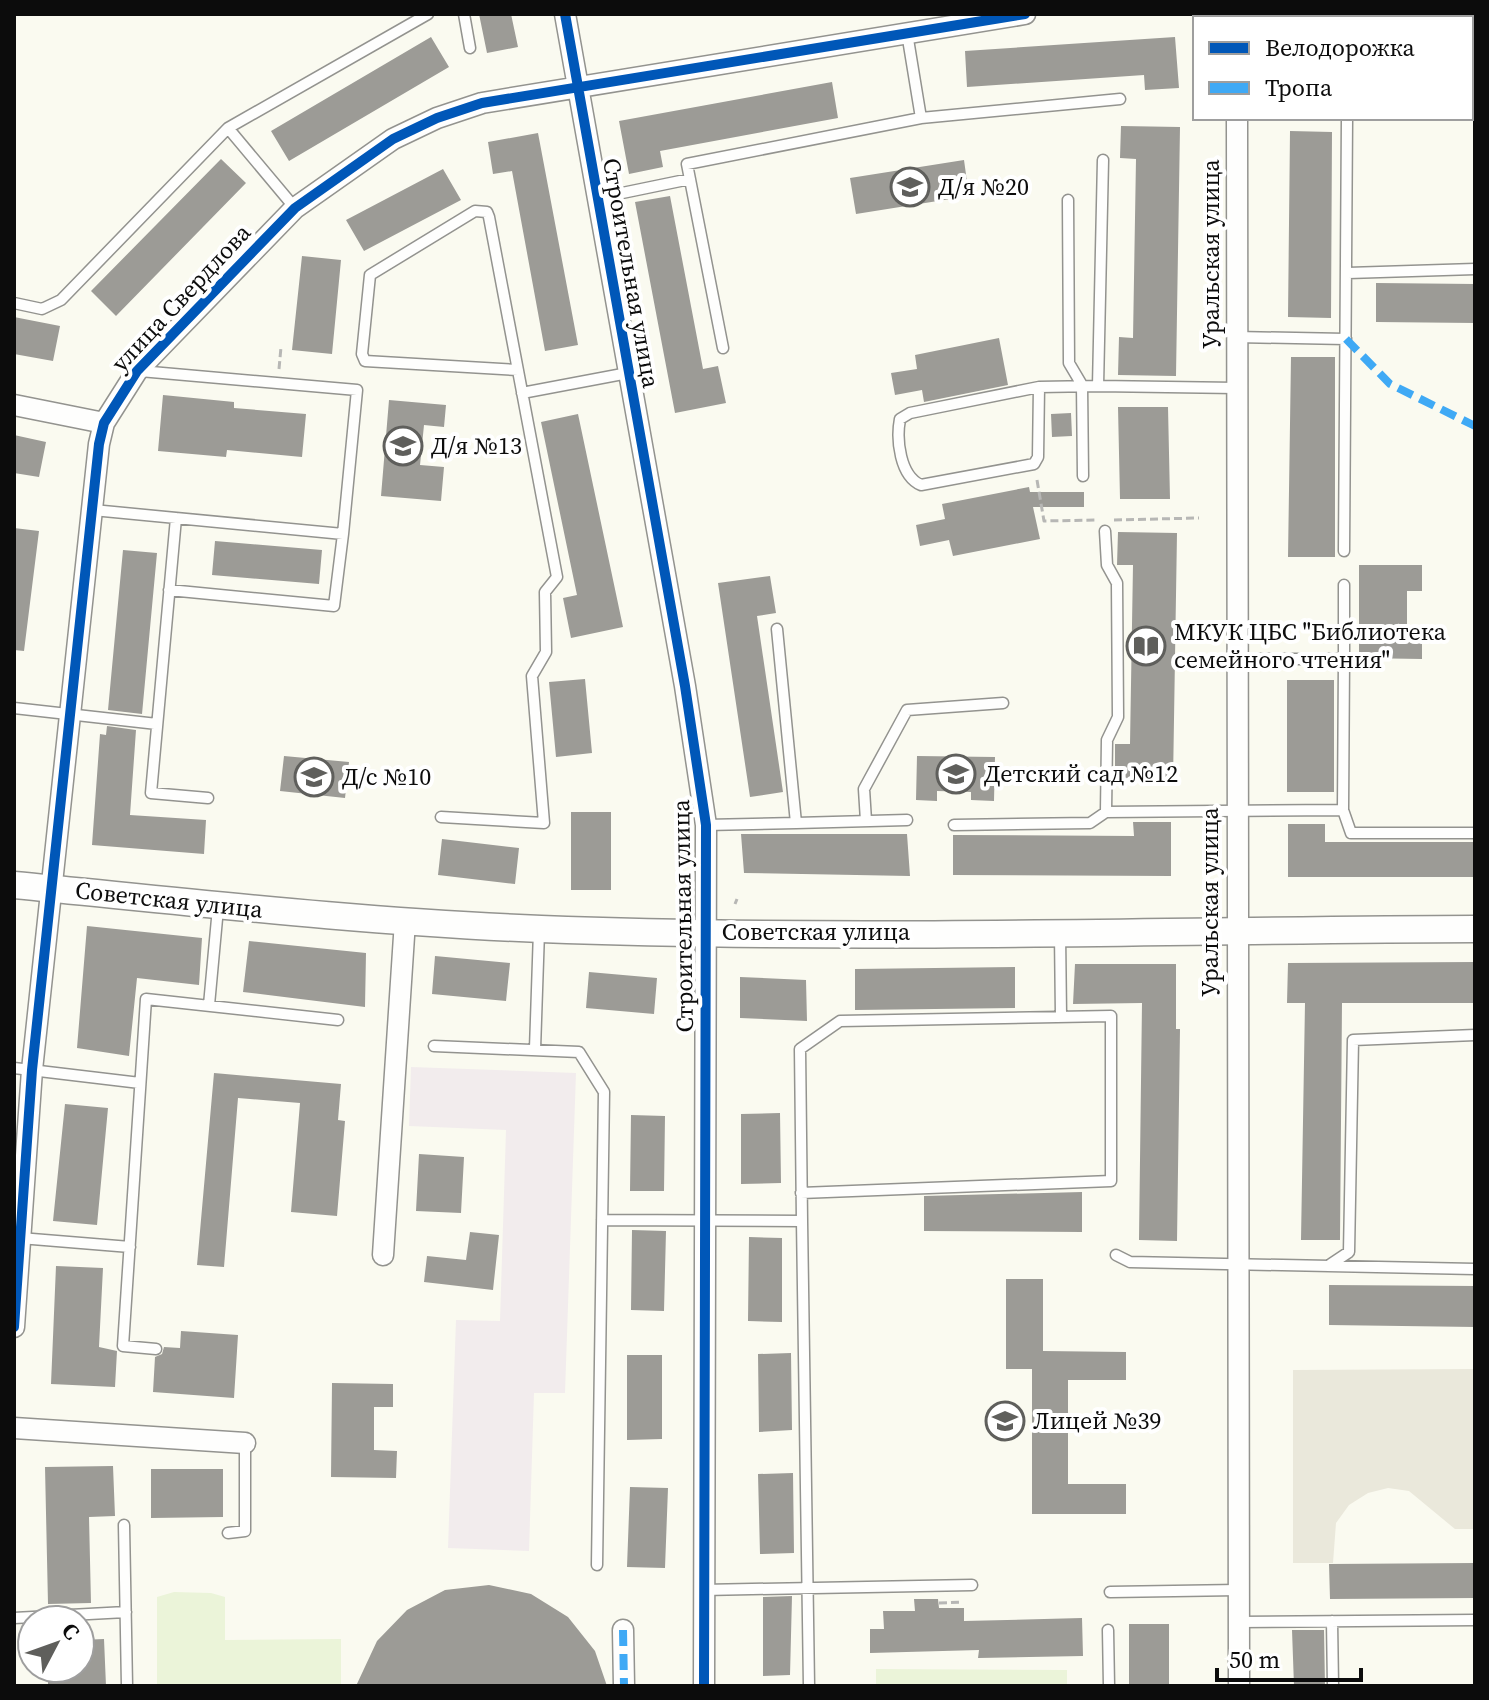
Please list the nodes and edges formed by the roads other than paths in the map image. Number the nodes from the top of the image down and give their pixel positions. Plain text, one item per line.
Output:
1 (428, 14) edge
2 (464, 14) edge
3 (565, 14) edge
4 (1025, 14) edge
5 (907, 33) junction
6 (470, 48) dead end
7 (578, 88) junction
8 (1120, 99) dead end
9 (921, 118) junction
10 (1237, 120) edge
11 (1347, 120) edge
12 (228, 128) junction
13 (1103, 160) dead end
14 (690, 179) junction
15 (597, 198) junction
16 (1068, 200) dead end
17 (295, 208) junction
18 (1475, 269) edge
19 (1348, 273) junction
20 (14, 303) edge
21 (1236, 337) junction
22 (1346, 339) junction
23 (723, 348) dead end
24 (518, 370) junction
25 (137, 371) junction
26 (628, 373) junction
27 (1082, 385) junction
28 (1098, 386) junction
29 (1039, 387) junction
30 (1236, 388) junction
31 (522, 393) junction
32 (14, 405) edge
33 (104, 423) junction
34 (1083, 476) dead end
35 (93, 510) junction
36 (176, 518) junction
37 (1105, 531) dead end
38 (343, 534) junction
39 (1344, 551) dead end
40 (1344, 585) dead end
41 (169, 590) junction
42 (777, 629) dead end
43 (1236, 659) junction
44 (1344, 659) junction
45 (1003, 703) dead end
46 (14, 708) edge
47 (70, 715) junction
48 (157, 724) junction
49 (208, 798) dead end
50 (1343, 810) junction
51 (1106, 812) junction
52 (1235, 812) junction
53 (441, 817) dead end
54 (907, 820) dead end
55 (866, 821) junction
56 (796, 823) junction
57 (706, 825) junction
58 (954, 825) dead end
59 (1475, 833) edge
60 (14, 885) edge
61 (51, 889) junction
62 (218, 906) junction
63 (405, 921) junction
64 (539, 929) junction
65 (1475, 929) edge
66 (1236, 930) junction
67 (1060, 932) junction
68 (707, 933) junction
69 (209, 1005) junction
70 (1061, 1016) junction
71 (338, 1020) dead end
72 (1475, 1035) edge
73 (434, 1046) dead end
74 (535, 1049) junction
75 (23, 1069) edge
76 (140, 1083) junction
77 (801, 1193) junction
78 (602, 1220) junction
79 (705, 1220) junction
80 (802, 1221) junction
81 (17, 1238) edge
82 (130, 1247) junction
83 (383, 1255) dead end
84 (1116, 1255) dead end
85 (1237, 1264) junction
86 (1331, 1264) junction
87 (1475, 1269) edge
88 (14, 1327) edge
89 (156, 1349) dead end
90 (14, 1428) edge
91 (245, 1443) joint
92 (124, 1525) dead end
93 (228, 1533) dead end
94 (597, 1565) dead end
95 (972, 1585) dead end
96 (807, 1588) junction
97 (703, 1590) junction
98 (1238, 1590) junction
99 (1110, 1592) dead end
100 (126, 1612) junction
101 (14, 1618) edge
102 (1475, 1620) edge
103 (1332, 1621) junction
104 (1238, 1622) junction
105 (623, 1630) dead end
106 (1108, 1630) dead end
107 (127, 1686) edge
108 (624, 1686) edge
109 (704, 1686) edge
110 (809, 1686) edge
111 (1109, 1686) edge
112 (1239, 1686) edge
113 (1333, 1686) edge

1 - 12 lane
2 - 6 lane
3 - 7 street, Строительная улица
4 - 5 street, улица Свердлова
5 - 7 street, улица Свердлова
5 - 9 lane
7 - 15 street, Строительная улица
7 - 17 street, улица Свердлова
8 - 9 lane
9 - 14 lane
10 - 21 street, Уральская улица
11 - 19 lane
12 - 17 lane
12 - 20 lane
13 - 28 lane
14 - 15 lane
14 - 23 lane
15 - 26 street, Строительная улица
16 - 27 lane
17 - 25 street, улица Свердлова
18 - 19 lane
19 - 22 lane
21 - 22 lane
21 - 30 street, Уральская улица
22 - 39 lane
24 - 24 lane
24 - 31 lane
25 - 33 street, улица Свердлова
25 - 38 lane
26 - 31 lane
26 - 57 street, Строительная улица
27 - 28 lane
27 - 29 lane
27 - 34 lane
28 - 30 lane
29 - 29 lane
30 - 43 street, Уральская улица
31 - 53 lane
32 - 33 street
33 - 35 street, улица Свердлова
35 - 36 lane
35 - 47 street, улица Свердлова
36 - 38 lane
36 - 41 lane
37 - 51 lane
38 - 41 lane
40 - 44 lane
41 - 48 lane
42 - 56 lane
43 - 44 lane
43 - 52 street, Уральская улица
44 - 50 lane
45 - 55 lane
46 - 47 lane
47 - 48 lane
47 - 61 street, улица Свердлова
48 - 49 lane
50 - 52 lane
50 - 59 lane
51 - 52 lane
51 - 58 lane
52 - 66 street, Уральская улица
54 - 55 lane
55 - 56 lane
56 - 57 lane
57 - 68 street, Строительная улица
60 - 61 street, Советская улица
61 - 62 street, Советская улица
61 - 75 street, улица Свердлова
62 - 63 street, Советская улица
62 - 69 lane
63 - 64 street, Советская улица
63 - 83 street
64 - 68 street, Советская улица
64 - 74 lane
65 - 66 street, Советская улица
66 - 67 street, Советская улица
66 - 85 street, Уральская улица
67 - 68 street, Советская улица
67 - 70 lane
68 - 79 street, Строительная улица
69 - 71 lane
69 - 76 lane
70 - 77 lane
70 - 77 lane
72 - 86 lane
73 - 74 lane
74 - 78 lane
75 - 76 lane
75 - 81 street, улица Свердлова
76 - 82 lane
77 - 80 lane
78 - 79 lane
78 - 94 lane
79 - 80 lane
79 - 97 street, Строительная улица
80 - 96 lane
81 - 82 lane
81 - 88 street, улица Свердлова
82 - 89 lane
84 - 85 lane
85 - 86 lane
85 - 98 street, Уральская улица
86 - 87 lane
90 - 91 street
91 - 93 lane
92 - 100 lane
95 - 96 lane
96 - 97 lane
96 - 110 lane
97 - 109 street, Строительная улица
98 - 99 lane
98 - 104 street, Уральская улица
100 - 101 lane
100 - 107 lane
102 - 103 lane
103 - 104 lane
103 - 113 lane
104 - 112 street, Уральская улица
105 - 108 street
106 - 111 lane

